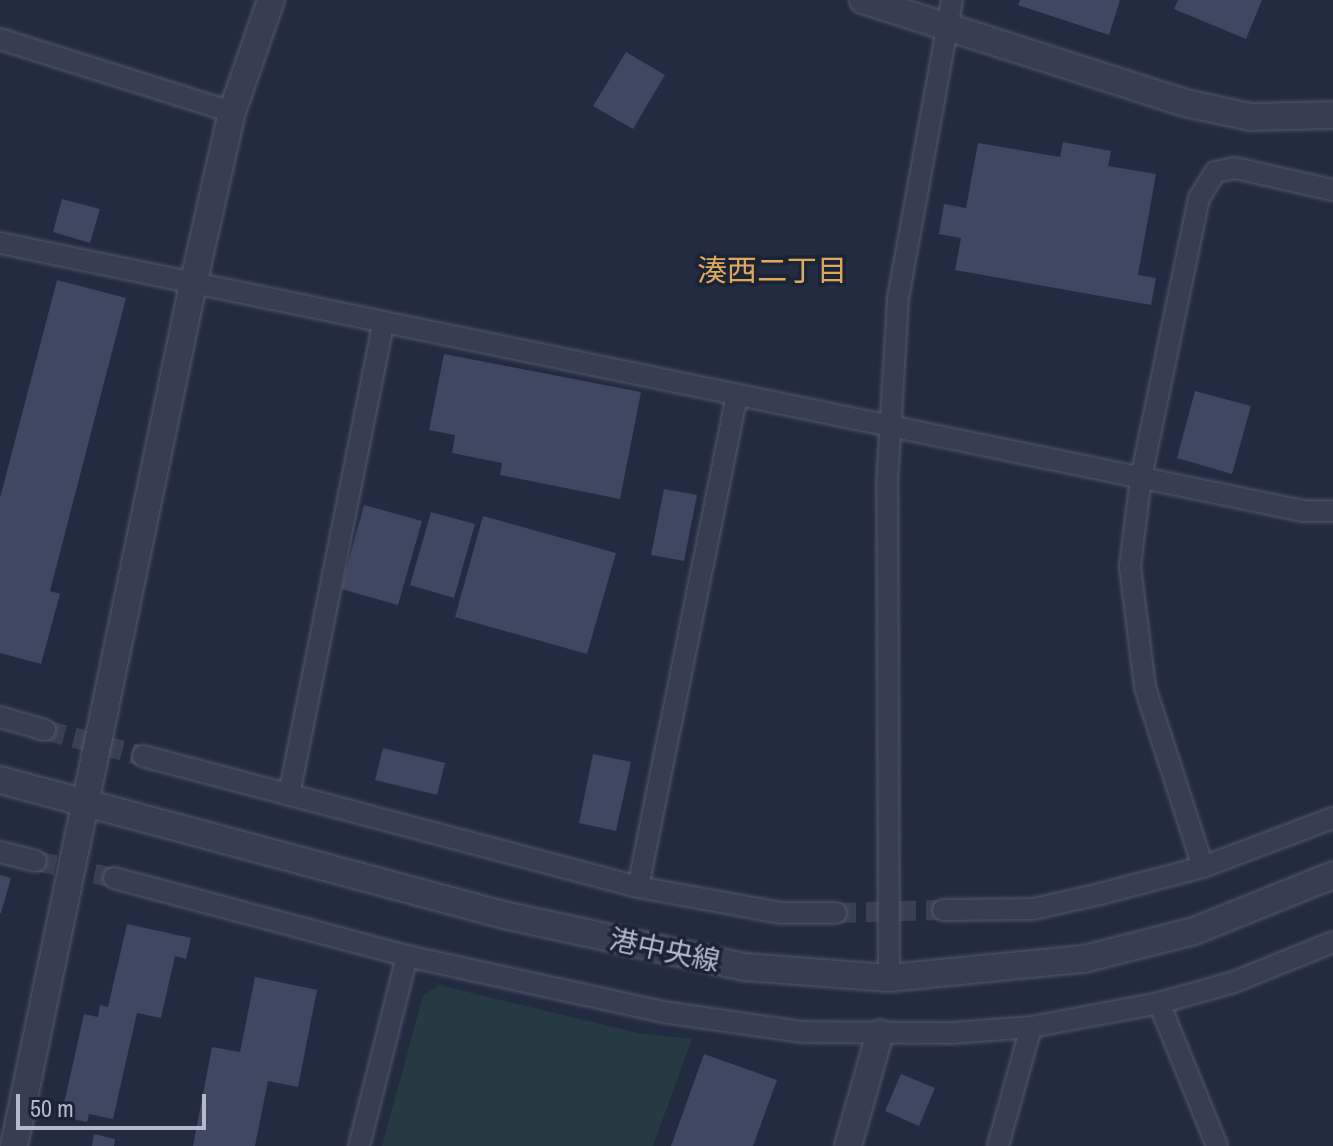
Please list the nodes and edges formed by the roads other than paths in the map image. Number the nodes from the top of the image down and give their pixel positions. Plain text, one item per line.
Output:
1 (271, 0) edge
2 (863, 0) edge
3 (952, 0) edge
4 (947, 27) junction
5 (0, 39) edge
6 (232, 112) junction
7 (1333, 115) edge
8 (1333, 190) edge
9 (0, 243) edge
10 (193, 285) junction
11 (383, 323) junction
12 (737, 395) junction
13 (892, 428) junction
14 (1141, 478) junction
15 (1333, 511) edge
16 (0, 717) edge
17 (45, 730) tunnel mouth
18 (143, 756) tunnel mouth
19 (0, 780) edge
20 (289, 795) junction
21 (84, 803) junction
22 (1333, 818) edge
23 (0, 852) edge
24 (36, 861) tunnel mouth
25 (1203, 867) junction
26 (1333, 875) edge
27 (114, 878) tunnel mouth
28 (638, 887) junction
29 (943, 910) tunnel mouth
30 (836, 913) tunnel mouth
31 (1333, 942) edge
32 (407, 956) junction
33 (889, 978) junction
34 (1159, 1003) junction
35 (1031, 1027) junction
36 (880, 1033) junction
37 (14, 1146) edge
38 (359, 1146) edge
39 (848, 1146) edge
40 (998, 1146) edge
41 (1217, 1146) edge

1 - 6 street
2 - 4 street
3 - 4 street
4 - 7 street
4 - 13 street
5 - 6 street
6 - 10 street
8 - 14 street
9 - 10 street
10 - 11 street
10 - 21 street
11 - 12 street
11 - 20 street
12 - 13 street
12 - 28 street
13 - 14 street
13 - 33 street
14 - 15 street
14 - 25 street
16 - 17 street
18 - 20 street
19 - 21 street, 港中央線
20 - 28 street
21 - 33 street, 港中央線
21 - 37 street
22 - 25 street
23 - 24 street
25 - 29 street
26 - 33 street, 港中央線
27 - 32 street
28 - 30 street
31 - 34 street
32 - 36 street
32 - 38 street
34 - 35 street
34 - 41 street
35 - 36 street
35 - 40 street
36 - 39 street

